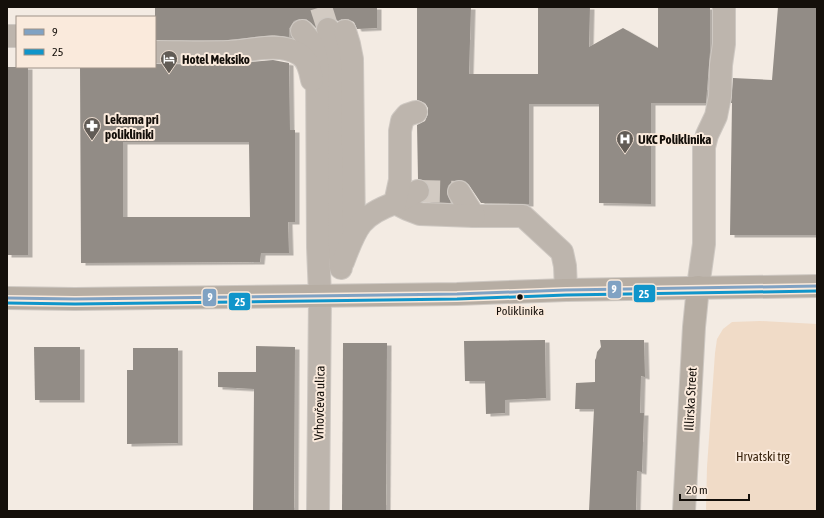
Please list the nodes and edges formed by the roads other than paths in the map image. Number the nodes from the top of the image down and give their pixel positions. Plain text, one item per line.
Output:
1 (724, 7) edge
2 (302, 31) dead end
3 (156, 52) edge
4 (317, 99) junction
5 (416, 112) dead end
6 (418, 192) tunnel mouth
7 (459, 192) dead end
8 (396, 203) junction
9 (474, 216) junction
10 (354, 232) junction
11 (341, 268) junction
12 (817, 286) edge
13 (698, 288) junction
14 (566, 290) junction
15 (320, 296) junction
16 (7, 298) edge
17 (318, 511) edge
18 (684, 511) edge

1 - 13 street
2 - 4 street
3 - 4 street
4 - 15 street, Vrhovčeva ulica
5 - 8 street
6 - 8 street
7 - 9 street
8 - 9 street
8 - 10 street
9 - 14 street
10 - 11 street
10 - 11 street
11 - 15 street
12 - 13 main road
13 - 14 main road
13 - 18 main road, Illirska Street
14 - 15 main road
15 - 16 main road
15 - 17 street, Vrhovčeva ulica

